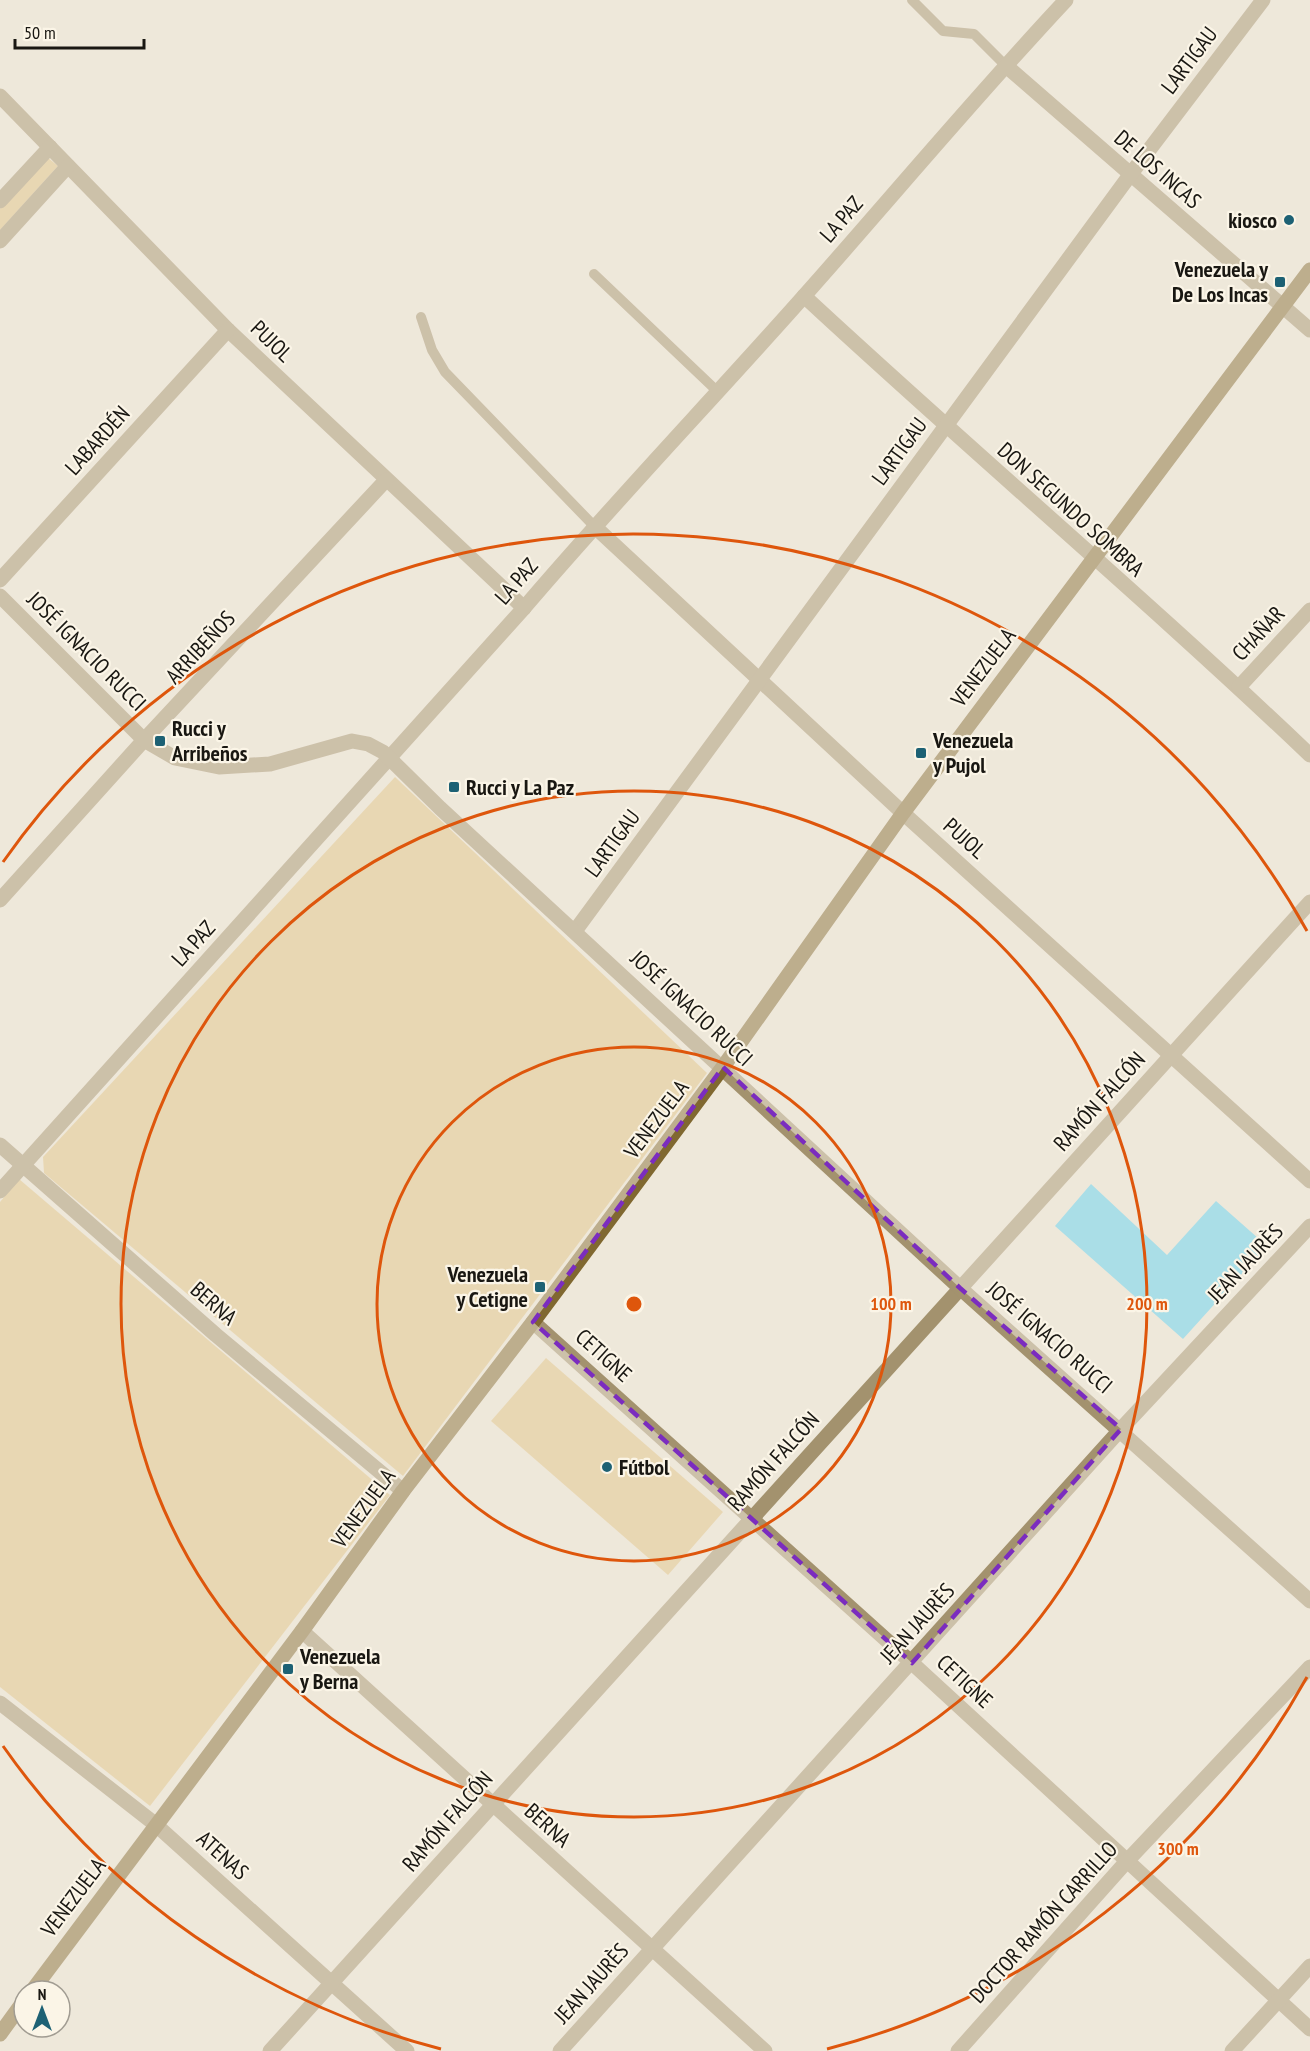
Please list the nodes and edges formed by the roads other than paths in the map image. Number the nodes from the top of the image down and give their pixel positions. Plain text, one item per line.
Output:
1 (912, 0) edge
2 (1066, 0) edge
3 (1263, 0) edge
4 (1005, 65) junction
5 (0, 96) edge
6 (50, 147) junction
7 (68, 166) junction
8 (1130, 175) junction
9 (0, 201) edge
10 (0, 241) edge
11 (1310, 270) edge
12 (594, 274) dead end
13 (804, 296) junction
14 (1284, 306) junction
15 (422, 317) dead end
16 (228, 330) junction
17 (1310, 330) edge
18 (717, 391) junction
19 (945, 426) junction
20 (386, 480) junction
21 (594, 525) junction
22 (1092, 558) junction
23 (0, 580) edge
24 (0, 596) edge
25 (524, 608) junction
26 (1310, 610) edge
27 (759, 680) junction
28 (1239, 687) junction
29 (144, 740) junction
30 (1310, 755) edge
31 (389, 758) junction
32 (903, 813) junction
33 (0, 900) edge
34 (1310, 902) edge
35 (575, 931) junction
36 (1172, 1054) junction
37 (723, 1066) junction
38 (0, 1145) edge
39 (23, 1167) junction
40 (1310, 1181) edge
41 (0, 1191) edge
42 (1310, 1226) edge
43 (960, 1288) junction
44 (533, 1322) junction
45 (1121, 1429) junction
46 (403, 1491) junction
47 (753, 1518) junction
48 (1309, 1597) edge
49 (302, 1631) junction
50 (912, 1663) junction
51 (1310, 1667) edge
52 (0, 1703) edge
53 (491, 1804) junction
54 (155, 1824) junction
55 (1127, 1861) junction
56 (653, 1949) junction
57 (1310, 1966) edge
58 (41, 1979) edge
59 (333, 1984) junction
60 (1279, 2000) junction
61 (12, 2018) edge
62 (1310, 2029) edge
63 (0, 2034) edge
64 (270, 2051) edge
65 (407, 2051) edge
66 (560, 2051) edge
67 (765, 2051) edge
68 (958, 2051) edge
69 (1232, 2051) edge

1 - 4 lane
2 - 4 street, LA PAZ
3 - 8 street, LARTIGAU
4 - 8 street, DE LOS INCAS
4 - 13 street, LA PAZ
5 - 6 street, PUJOL
6 - 7 street, PUJOL
6 - 9 street
7 - 10 street
7 - 16 street, PUJOL
8 - 14 street, DE LOS INCAS
8 - 19 street, LARTIGAU
11 - 14 main road, VENEZUELA
12 - 18 lane
13 - 18 street, LA PAZ
13 - 19 street, DON SEGUNDO SOMBRA
14 - 17 street, DE LOS INCAS
14 - 22 main road, VENEZUELA
15 - 21 lane
16 - 20 street, PUJOL
16 - 23 street, LABARDÉN
18 - 21 street, LA PAZ
19 - 22 street, DON SEGUNDO SOMBRA
19 - 27 street, LARTIGAU
20 - 25 street, PUJOL
20 - 29 street, ARRIBEÑOS
21 - 25 street, LA PAZ
21 - 27 street, PUJOL
22 - 28 street, DON SEGUNDO SOMBRA
22 - 32 main road, VENEZUELA
24 - 29 street, JOSÉ IGNACIO RUCCI
25 - 31 street, LA PAZ
26 - 28 street, CHAÑAR
27 - 32 street, PUJOL
27 - 35 street, LARTIGAU
28 - 30 street, DON SEGUNDO SOMBRA
29 - 31 street, JOSÉ IGNACIO RUCCI
29 - 33 street, ARRIBEÑOS
31 - 35 street, JOSÉ IGNACIO RUCCI
31 - 39 street, LA PAZ
32 - 36 street, PUJOL
32 - 37 main road, VENEZUELA
34 - 36 street, RAMÓN FALCÓN
35 - 37 street, JOSÉ IGNACIO RUCCI
36 - 40 street, PUJOL
36 - 43 street, RAMÓN FALCÓN
37 - 43 street, JOSÉ IGNACIO RUCCI
37 - 44 main road, VENEZUELA
38 - 39 street, BERNA
39 - 41 street, LA PAZ
39 - 46 street, BERNA
42 - 45 street, JEAN JAURÈS
43 - 45 street, JOSÉ IGNACIO RUCCI
43 - 47 street, RAMÓN FALCÓN
44 - 46 main road, VENEZUELA
44 - 47 street, CETIGNE
45 - 48 street, JOSÉ IGNACIO RUCCI
45 - 50 street, JEAN JAURÈS
46 - 49 main road, VENEZUELA
47 - 50 street, CETIGNE
47 - 53 street, RAMÓN FALCÓN
49 - 53 street, BERNA
49 - 54 main road, VENEZUELA
50 - 55 street, CETIGNE
50 - 56 street, JEAN JAURÈS
51 - 55 street, DOCTOR RAMÓN CARRILLO
52 - 54 street, ATENAS
53 - 56 street, BERNA
53 - 59 street, RAMÓN FALCÓN
54 - 58 main road, VENEZUELA
54 - 59 street, ATENAS
55 - 60 street, CETIGNE
55 - 68 street, DOCTOR RAMÓN CARRILLO
56 - 66 street, JEAN JAURÈS
56 - 67 street, BERNA
57 - 60 street
59 - 64 street, RAMÓN FALCÓN
59 - 65 street, ATENAS
60 - 62 street, CETIGNE
60 - 69 street
61 - 63 main road

